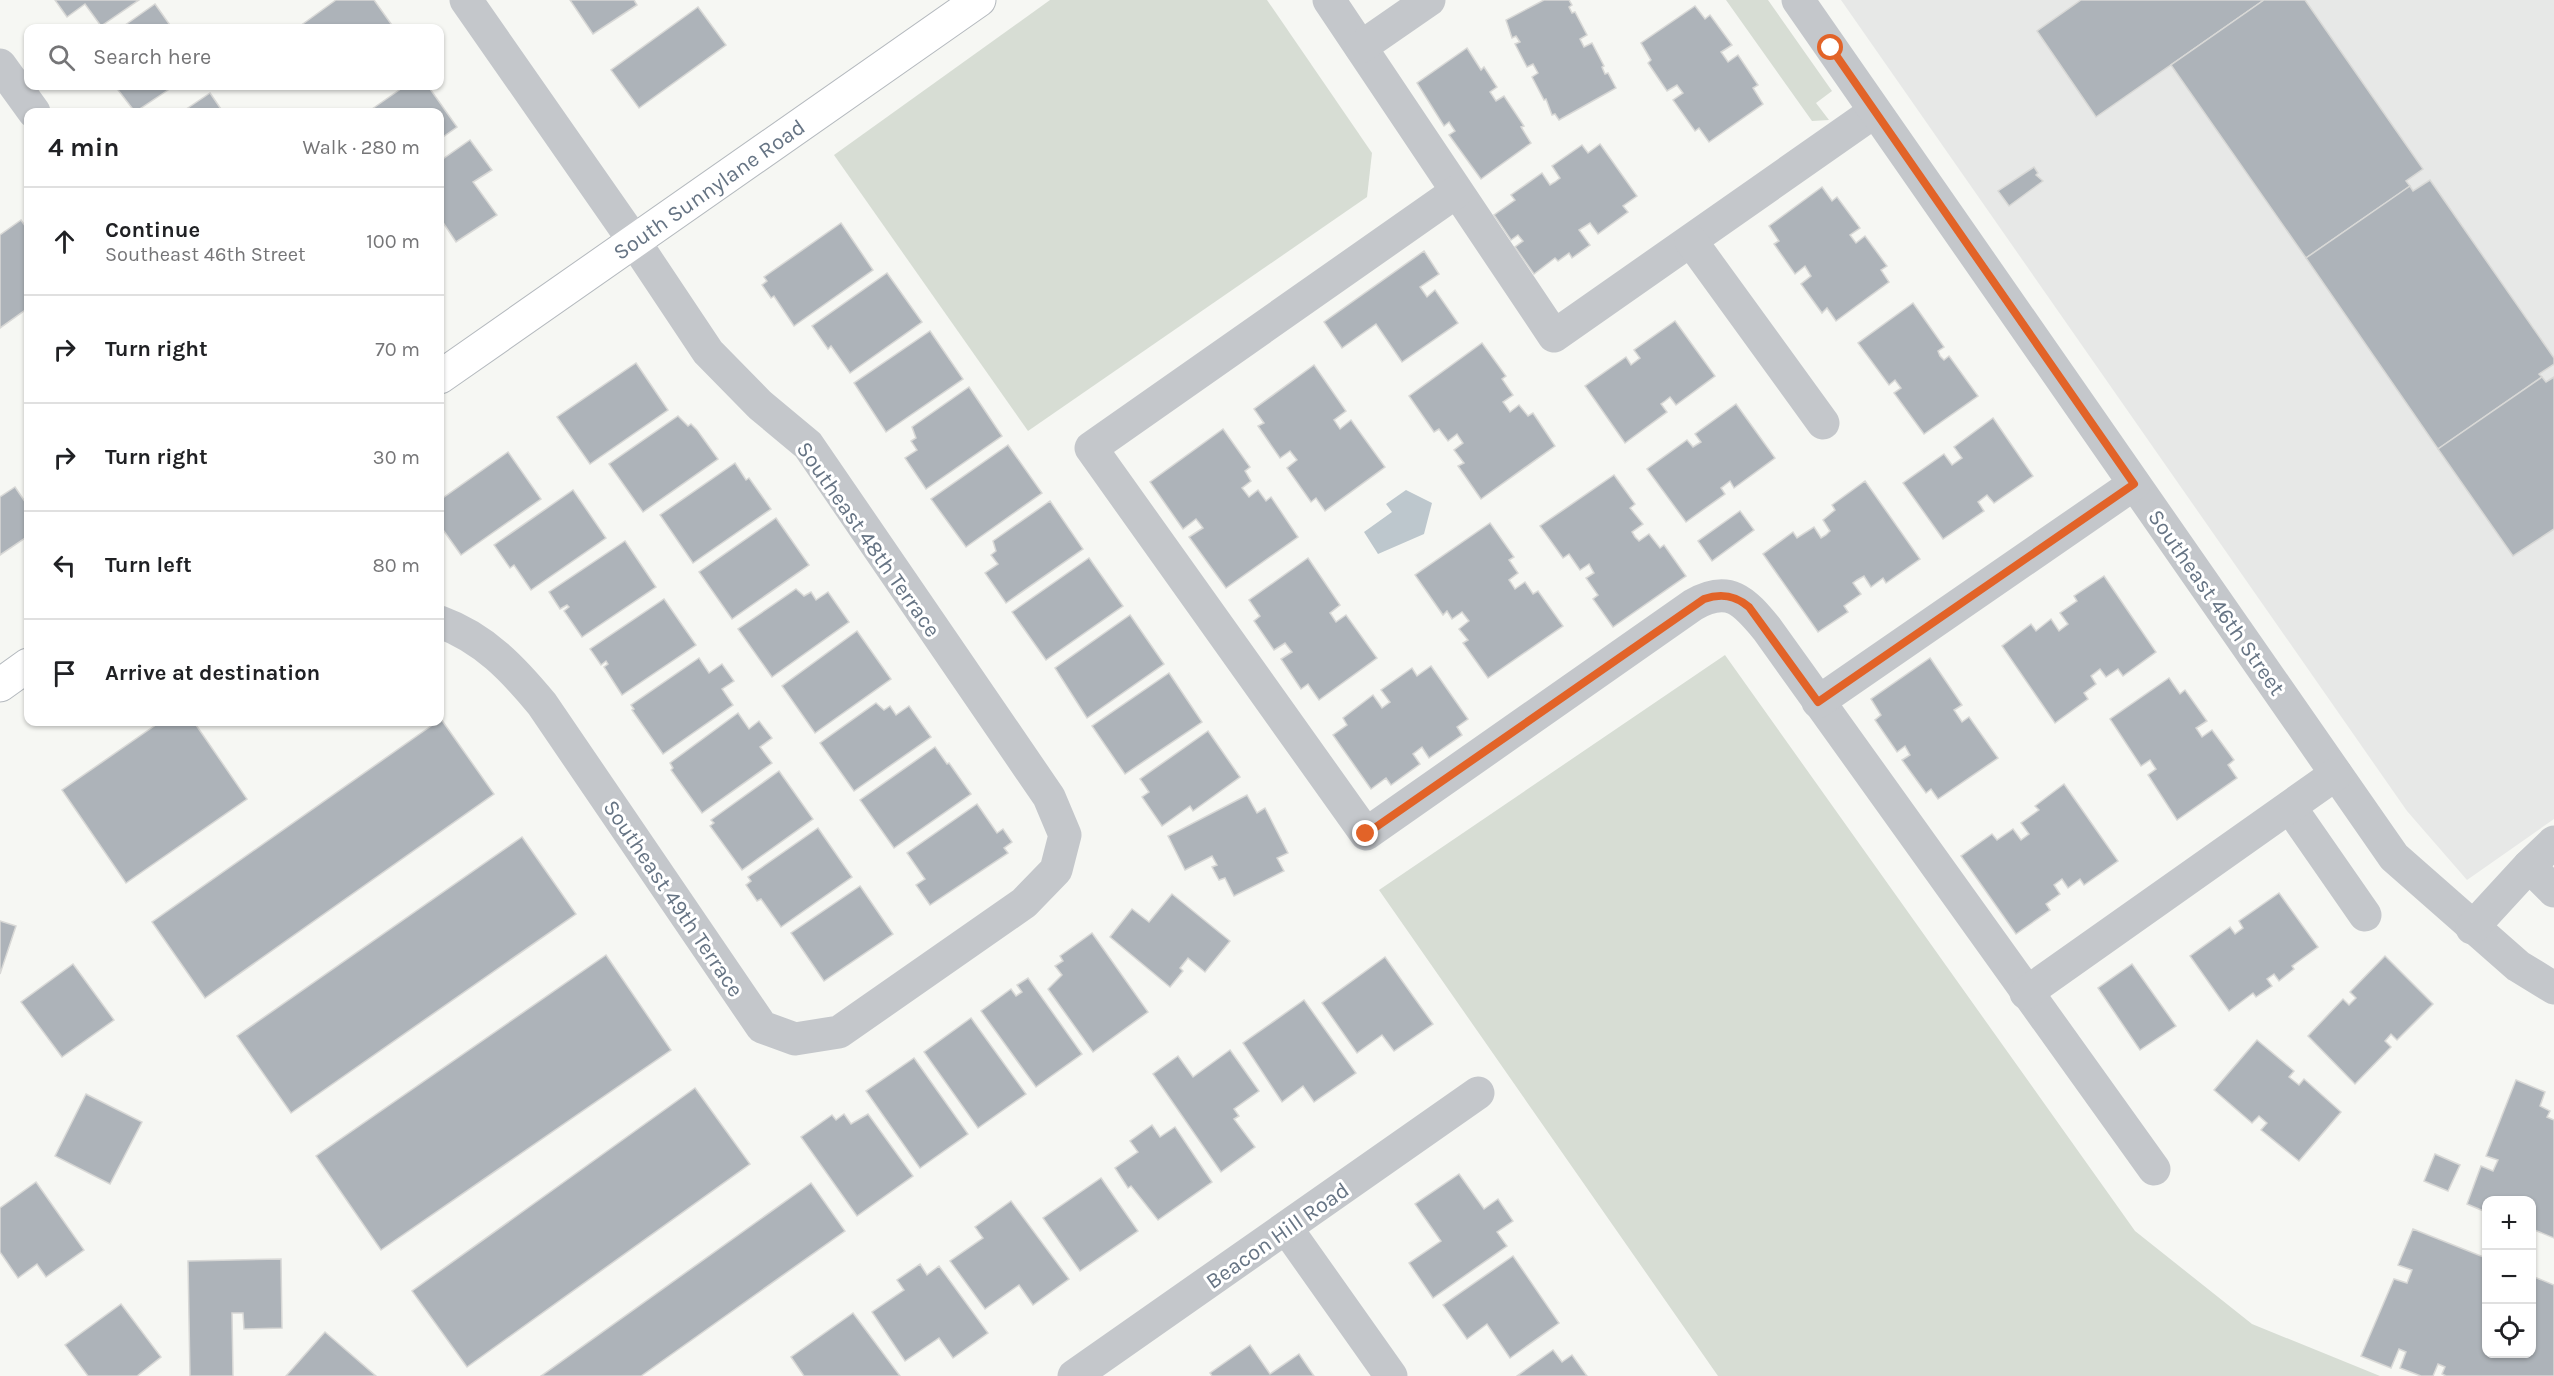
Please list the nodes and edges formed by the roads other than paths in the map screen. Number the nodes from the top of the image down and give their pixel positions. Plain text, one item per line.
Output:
1 (466, 0) edge
2 (979, 0) edge
3 (1329, 0) edge
4 (1429, 0) edge
5 (1798, 0) edge
6 (1361, 47) junction
7 (0, 65) edge
8 (31, 108) edge
9 (1874, 112) junction
10 (1456, 192) junction
11 (634, 241) junction
12 (1691, 242) junction
13 (444, 374) edge
14 (1823, 423) dead end
15 (2134, 484) junction
16 (444, 624) edge
17 (24, 668) edge
18 (0, 685) edge
19 (1818, 702) junction
20 (2336, 774) junction
21 (2290, 807) junction
22 (2554, 842) edge
23 (2529, 866) junction
24 (2554, 891) edge
25 (2365, 915) dead end
26 (2472, 928) junction
27 (948, 956) joint
28 (2554, 988) edge
29 (2026, 993) junction
30 (1478, 1093) dead end
31 (2154, 1169) dead end
32 (1287, 1229) junction
33 (1074, 1376) edge
34 (1391, 1376) edge

1 - 11 street, Southeast 48th Terrace
2 - 11 main road, South Sunnylane Road
3 - 6 street
4 - 6 street
5 - 9 street, Southeast 46th Street
6 - 10 street
7 - 8 street
9 - 12 street
9 - 15 street, Southeast 46th Street
10 - 12 street
10 - 19 street
11 - 13 main road, South Sunnylane Road
11 - 27 street, Southeast 48th Terrace
12 - 14 street
15 - 19 street
15 - 20 street, Southeast 46th Street
16 - 27 street, Southeast 49th Terrace
17 - 18 main road
19 - 29 street
20 - 21 street
20 - 26 street, Southeast 46th Street
21 - 25 street
21 - 29 street
22 - 23 street
23 - 24 street
23 - 26 street
26 - 28 street, Southeast 46th Street
29 - 31 street
30 - 32 street, Beacon Hill Road
32 - 33 street, Beacon Hill Road
32 - 34 street

